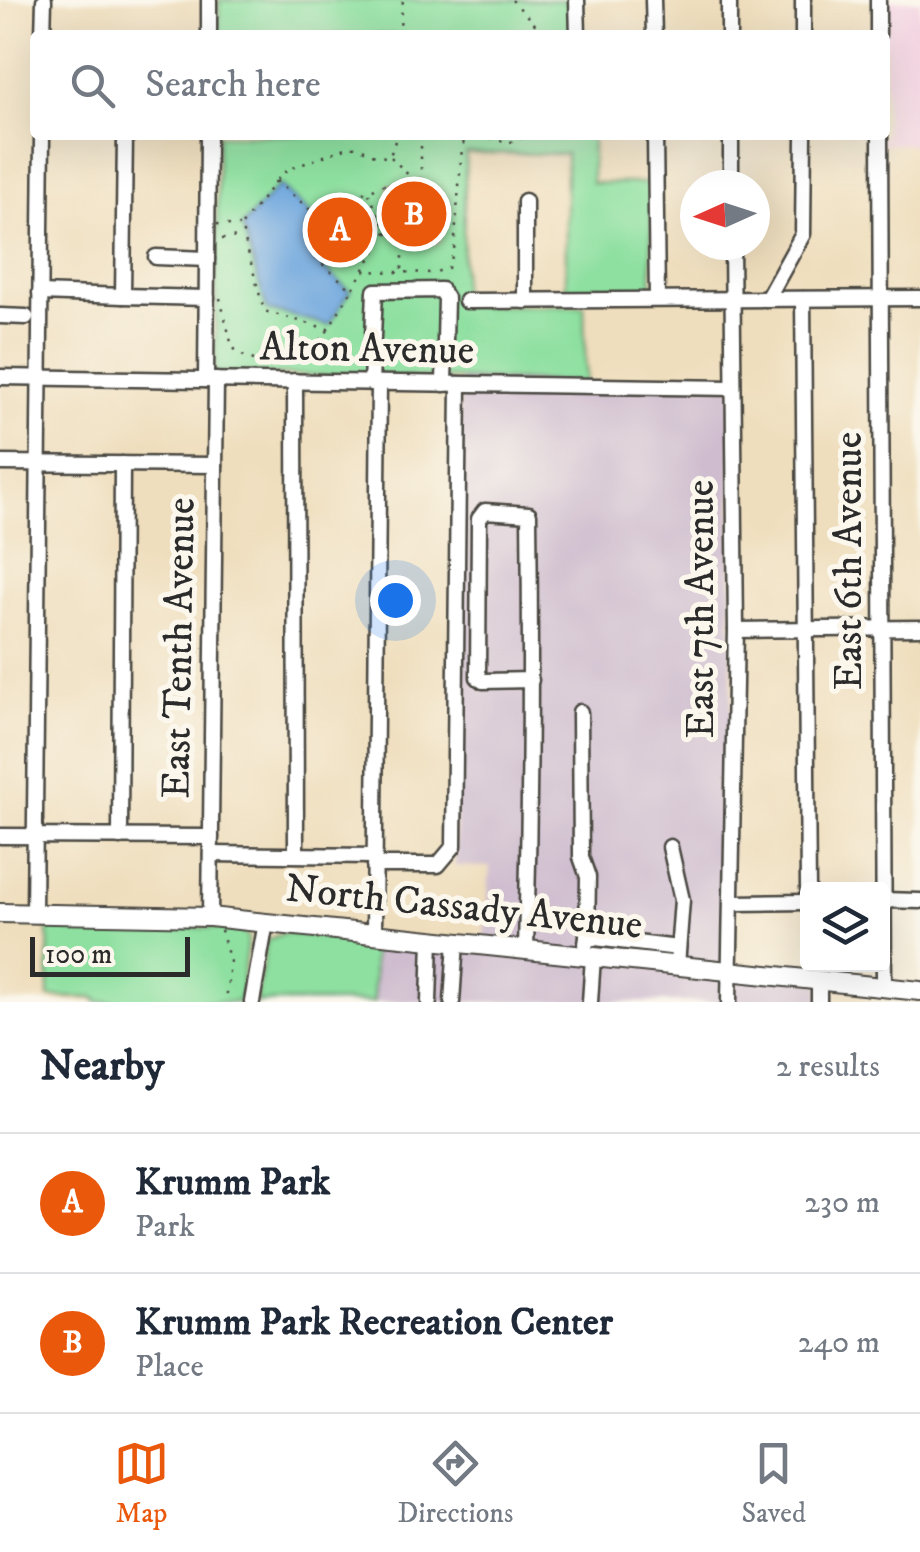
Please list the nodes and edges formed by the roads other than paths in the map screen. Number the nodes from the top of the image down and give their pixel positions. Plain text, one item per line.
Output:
1 (44, 0) edge
2 (209, 0) edge
3 (577, 0) edge
4 (653, 0) edge
5 (729, 0) edge
6 (803, 0) edge
7 (878, 0) edge
8 (43, 30) edge
9 (209, 30) edge
10 (578, 30) edge
11 (654, 30) edge
12 (729, 30) edge
13 (803, 30) edge
14 (878, 30) edge
15 (42, 140) edge
16 (124, 140) edge
17 (208, 140) edge
18 (655, 140) edge
19 (730, 140) edge
20 (804, 140) edge
21 (880, 140) edge
22 (731, 170) edge
23 (525, 201) dead end
24 (212, 254) junction
25 (156, 257) dead end
26 (732, 260) edge
27 (40, 293) junction
28 (213, 294) junction
29 (122, 296) junction
30 (732, 298) junction
31 (803, 298) junction
32 (880, 298) junction
33 (920, 298) edge
34 (658, 299) junction
35 (767, 299) junction
36 (466, 301) dead end
37 (525, 301) junction
38 (0, 316) edge
39 (26, 316) dead end
40 (0, 377) edge
41 (39, 378) junction
42 (211, 380) junction
43 (295, 381) junction
44 (375, 383) junction
45 (451, 384) junction
46 (733, 388) junction
47 (0, 464) edge
48 (38, 464) junction
49 (122, 464) junction
50 (214, 465) junction
51 (884, 628) junction
52 (920, 628) edge
53 (806, 629) junction
54 (736, 630) junction
55 (532, 680) junction
56 (580, 712) dead end
57 (0, 836) edge
58 (34, 836) junction
59 (120, 837) junction
60 (211, 837) junction
61 (670, 847) dead end
62 (211, 854) junction
63 (296, 854) junction
64 (374, 861) junction
65 (808, 882) edge
66 (883, 882) edge
67 (890, 900) edge
68 (800, 901) edge
69 (920, 901) edge
70 (734, 904) junction
71 (0, 913) edge
72 (34, 914) junction
73 (216, 921) junction
74 (266, 922) junction
75 (374, 933) junction
76 (587, 937) junction
77 (431, 939) junction
78 (456, 942) junction
79 (526, 950) junction
80 (588, 956) junction
81 (678, 957) junction
82 (732, 972) junction
83 (819, 980) junction
84 (920, 991) edge
85 (891, 993) edge
86 (252, 1002) edge
87 (429, 1002) edge
88 (452, 1002) edge
89 (590, 1002) edge
90 (729, 1002) edge
91 (818, 1002) edge

1 - 8 street
2 - 9 street
3 - 10 street
4 - 11 street
5 - 12 street
6 - 13 street
7 - 14 street
15 - 27 street
16 - 29 street
17 - 24 street, East Tenth Avenue
18 - 34 street
19 - 22 street
20 - 35 street
21 - 32 street, East 6th Avenue
23 - 37 street
24 - 25 street
24 - 28 street, East Tenth Avenue
26 - 30 street, East 7th Avenue
27 - 29 street
27 - 41 street
28 - 29 street
28 - 42 street, East Tenth Avenue
30 - 34 street, Alton Avenue
30 - 35 street, Alton Avenue
30 - 46 street, East 7th Avenue
31 - 32 street, Alton Avenue
31 - 35 street, Alton Avenue
31 - 53 street
32 - 33 street, Alton Avenue
32 - 51 street, East 6th Avenue
34 - 37 street, Alton Avenue
36 - 37 street, Alton Avenue
38 - 39 street
40 - 41 street, Alton Avenue
41 - 42 street, Alton Avenue
41 - 48 street
42 - 43 street, Alton Avenue
42 - 50 street, East Tenth Avenue
43 - 44 street, Alton Avenue
43 - 63 street
44 - 45 street, Alton Avenue
44 - 45 street
44 - 64 street
45 - 46 street, Alton Avenue
45 - 64 street
46 - 54 street, East 7th Avenue
47 - 48 street
48 - 49 street
48 - 58 street
49 - 50 street
49 - 59 street
50 - 60 street, East Tenth Avenue
51 - 52 street
51 - 53 street
51 - 66 street, East 6th Avenue
53 - 54 street
53 - 65 street
54 - 70 street, East 7th Avenue
55 - 55 street
55 - 79 street
56 - 76 street
57 - 58 street
58 - 59 street
58 - 72 street
59 - 60 street
60 - 62 street, East Tenth Avenue
61 - 81 street
62 - 63 street
62 - 73 street, East Tenth Avenue
63 - 64 street
64 - 75 street
67 - 69 street
68 - 70 street
70 - 82 street, East 7th Avenue
71 - 72 main road, North Cassady Avenue
72 - 73 main road, North Cassady Avenue
73 - 74 main road, North Cassady Avenue
74 - 75 main road, North Cassady Avenue
74 - 86 street
75 - 77 main road, North Cassady Avenue
76 - 80 street
76 - 81 street
77 - 78 main road, North Cassady Avenue
77 - 87 street
78 - 79 main road, North Cassady Avenue
78 - 88 street
79 - 80 main road, North Cassady Avenue
80 - 81 main road, North Cassady Avenue
80 - 89 street
81 - 82 main road, North Cassady Avenue
82 - 83 main road, North Cassady Avenue
82 - 90 street, East 7th Avenue
83 - 85 main road, North Cassady Avenue
83 - 91 street
84 - 85 main road, North Cassady Avenue

